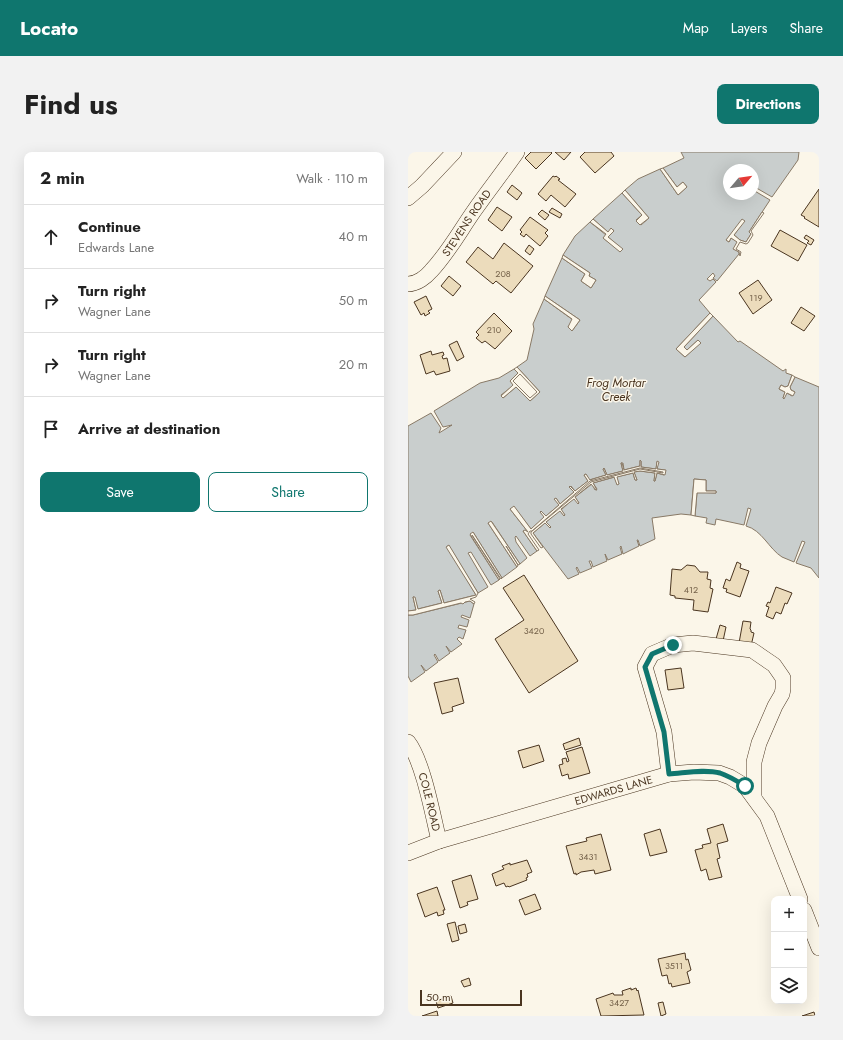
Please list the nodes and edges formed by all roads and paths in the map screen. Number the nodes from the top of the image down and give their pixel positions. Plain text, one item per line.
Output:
1 (454, 152) edge
2 (517, 152) edge
3 (408, 198) edge
4 (408, 284) edge
5 (408, 742) edge
6 (669, 774) junction
7 (754, 796) junction
8 (439, 841) junction
9 (408, 853) edge
10 (799, 896) edge
11 (807, 918) edge
12 (819, 948) edge

1 - 3 street
2 - 4 street, STEVENS ROAD
5 - 8 street, COLE ROAD
6 - 7 street, EDWARDS LANE
6 - 7 street
6 - 8 street, EDWARDS LANE
7 - 10 street, EDWARDS LANE
8 - 9 street, EDWARDS LANE
11 - 12 street

